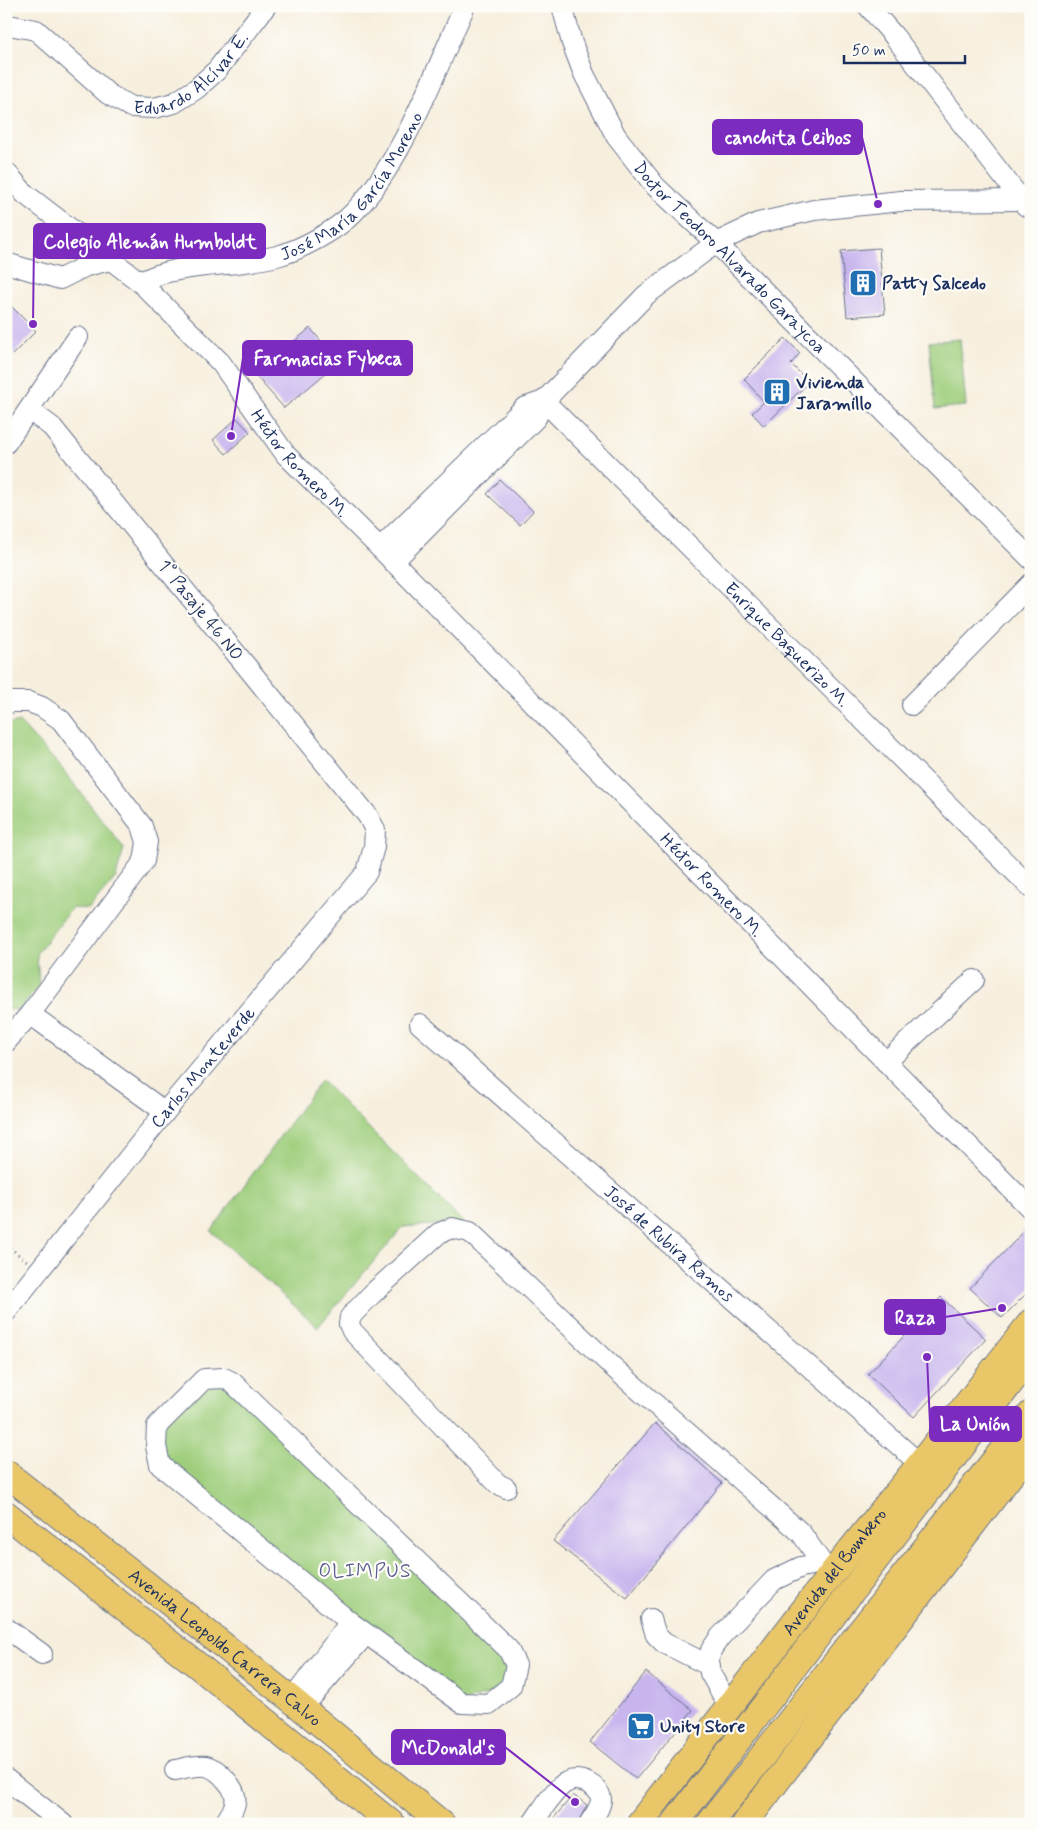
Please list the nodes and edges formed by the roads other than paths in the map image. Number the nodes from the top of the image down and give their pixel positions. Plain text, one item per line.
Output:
1 (266, 6) edge
2 (464, 6) edge
3 (562, 6) edge
4 (868, 6) edge
5 (6, 26) edge
6 (6, 172) edge
7 (1027, 203) edge
8 (716, 243) junction
9 (110, 260) junction
10 (6, 263) edge
11 (140, 282) junction
12 (78, 337) dead end
13 (544, 401) junction
14 (29, 410) junction
15 (6, 443) edge
16 (386, 555) junction
17 (1031, 560) edge
18 (1031, 584) edge
19 (6, 704) edge
20 (912, 705) dead end
21 (368, 816) joint
22 (1031, 888) edge
23 (974, 980) dead end
24 (30, 1014) junction
25 (420, 1024) dead end
26 (6, 1042) edge
27 (886, 1062) junction
28 (165, 1112) junction
29 (1031, 1209) edge
30 (6, 1312) edge
31 (1031, 1322) edge
32 (1031, 1356) edge
33 (1023, 1376) edge
34 (1031, 1414) edge
35 (947, 1430) junction
36 (1031, 1443) edge
37 (1031, 1452) edge
38 (920, 1464) junction
39 (6, 1473) edge
40 (1009, 1477) junction
41 (506, 1488) dead end
42 (6, 1514) edge
43 (827, 1568) junction
44 (651, 1619) dead end
45 (350, 1622) junction
46 (6, 1628) edge
47 (366, 1634) junction
48 (42, 1654) dead end
49 (710, 1666) junction
50 (297, 1704) junction
51 (730, 1708) junction
52 (175, 1770) dead end
53 (6, 1779) edge
54 (745, 1823) edge
55 (64, 1824) edge
56 (224, 1824) edge
57 (392, 1824) edge
58 (442, 1824) edge
59 (532, 1824) edge
60 (589, 1824) edge
61 (639, 1824) edge
62 (674, 1824) edge
63 (682, 1824) edge
64 (709, 1824) edge

1 - 5 street, Eduardo Alcívar E.
2 - 11 street, José María García Moreno
3 - 8 street, Doctor Teodoro Alvarado Garaycoa
4 - 7 street
6 - 9 street, Héctor Romero M.
7 - 8 street
8 - 13 street
8 - 17 street, Doctor Teodoro Alvarado Garaycoa
9 - 10 street
9 - 11 street, Héctor Romero M.
11 - 16 street, Héctor Romero M.
12 - 14 street
13 - 16 street
13 - 22 street, Enrique Baquerizo M.
14 - 15 street
14 - 21 street, 1° Pasaje 46 NO
16 - 27 street, Héctor Romero M.
18 - 20 street
19 - 24 street
21 - 28 street, Carlos Monteverde
23 - 27 street
24 - 26 street
24 - 28 street
25 - 38 street, José de Rubira Ramos
27 - 29 street, Héctor Romero M.
28 - 30 street, Carlos Monteverde
31 - 35 main road, Avenida del Bombero
32 - 33 main road, Avenida del Bombero
33 - 35 main road
33 - 62 main road, Avenida del Bombero
33 - 63 main road
34 - 64 main road
35 - 38 main road, Avenida del Bombero
36 - 40 main road
37 - 40 main road
38 - 43 main road, Avenida del Bombero
39 - 50 main road, Avenida Leopoldo Carrera Calvo
40 - 54 main road
41 - 43 street
42 - 57 main road, Avenida Leopoldo Carrera Calvo
43 - 49 street
43 - 51 main road, Avenida del Bombero
44 - 49 street
45 - 47 street
45 - 47 street
45 - 50 street
46 - 48 street
47 - 50 street
49 - 51 street
50 - 58 main road, Avenida Leopoldo Carrera Calvo
51 - 61 main road, Avenida del Bombero
52 - 56 street
53 - 55 street
59 - 60 street

